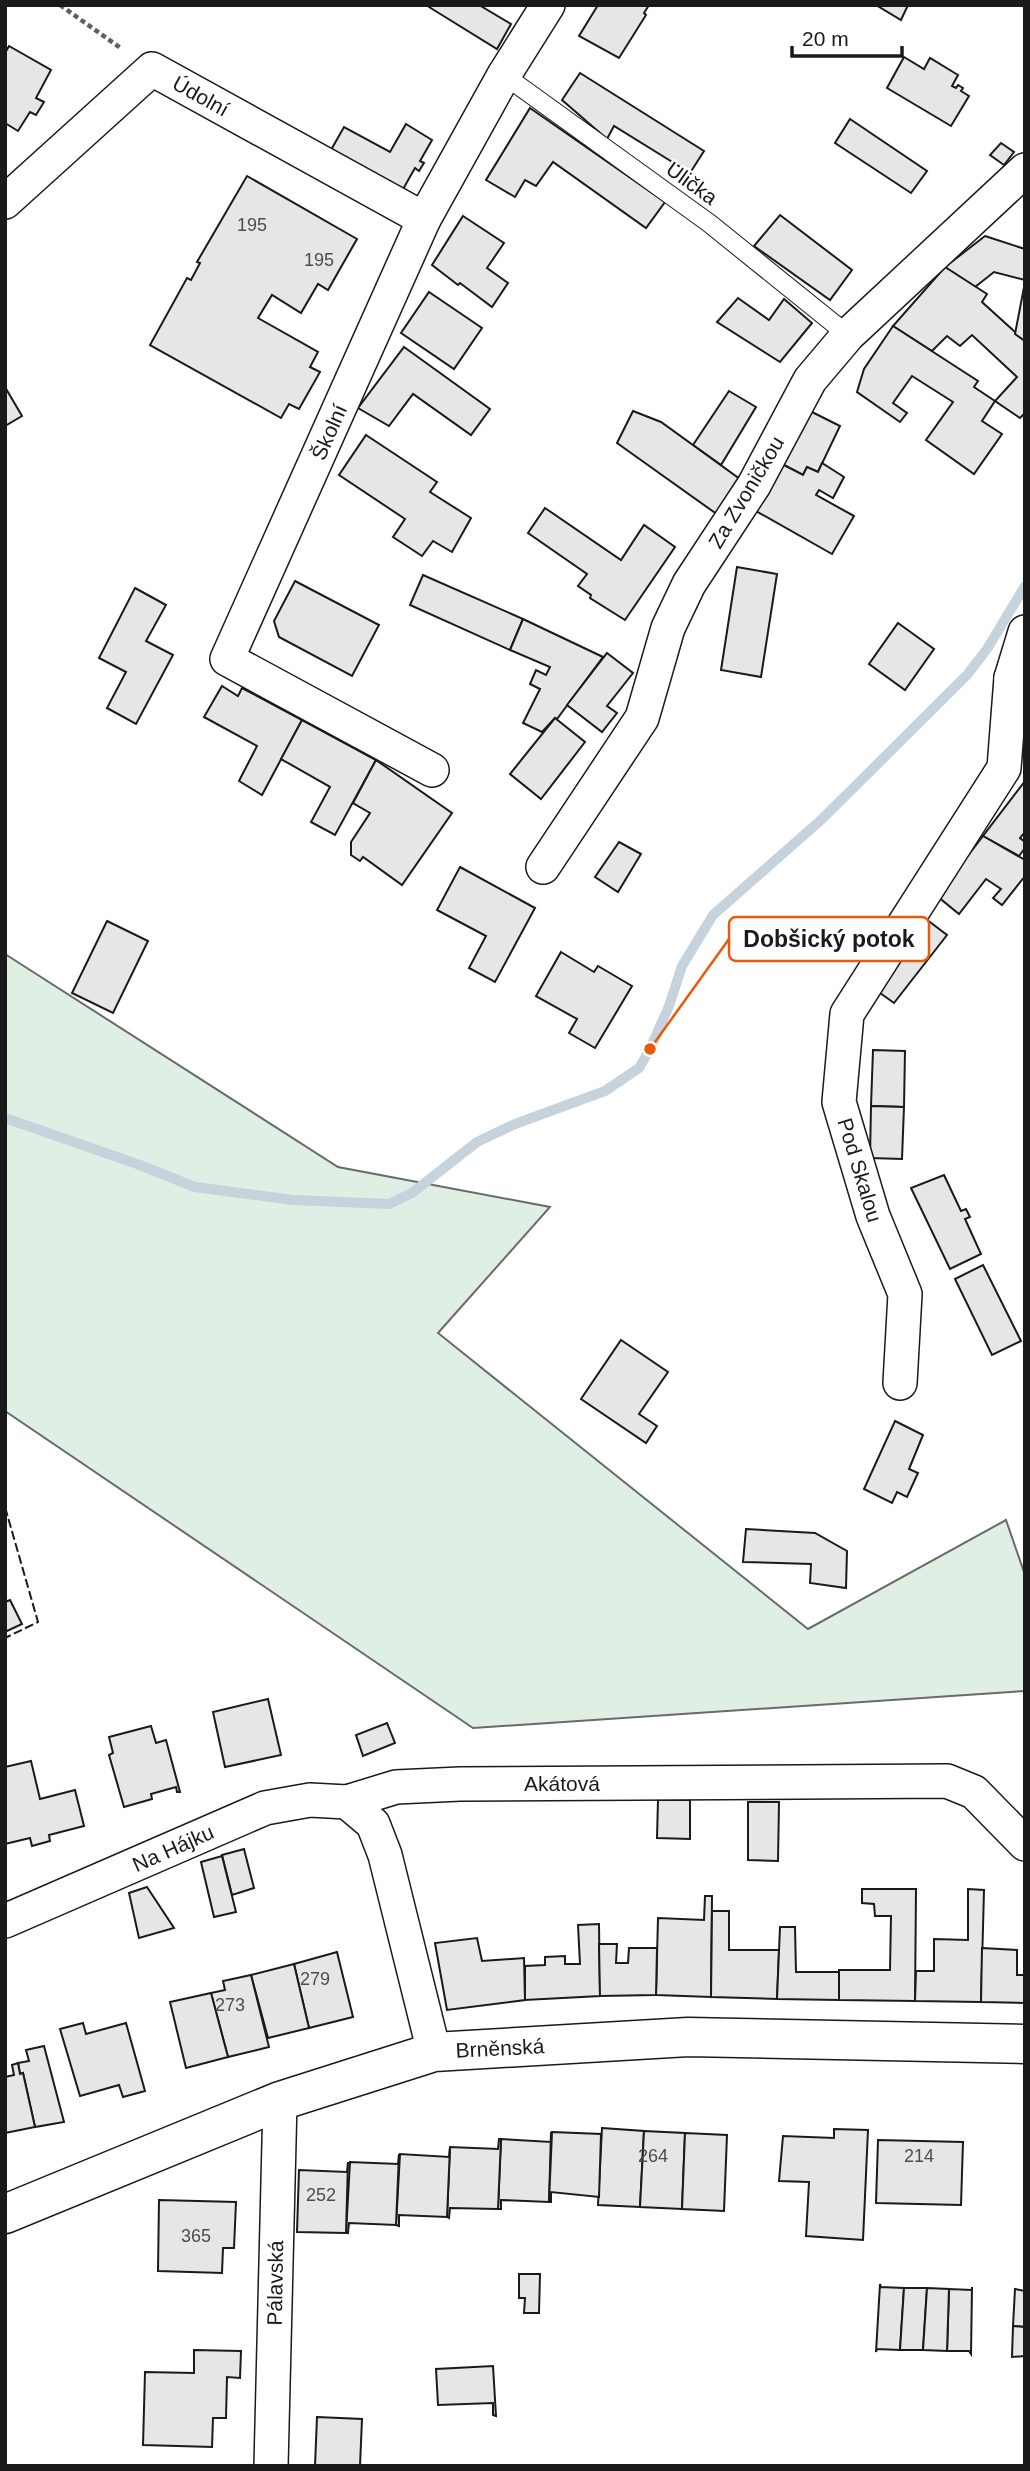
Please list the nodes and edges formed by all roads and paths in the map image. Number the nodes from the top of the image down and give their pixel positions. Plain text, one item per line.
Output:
1 (60, 5) edge
2 (548, 5) edge
3 (152, 69) junction
4 (504, 75) junction
5 (1025, 170) edge
6 (5, 202) edge
7 (424, 219) junction
8 (848, 335) junction
9 (1025, 632) edge
10 (1018, 682) edge
11 (432, 770) dead end
12 (542, 867) dead end
13 (900, 1383) dead end
14 (347, 1802) junction
15 (1025, 1843) edge
16 (5, 1922) edge
17 (1025, 2044) edge
18 (434, 2052) junction
19 (280, 2101) junction
20 (5, 2214) edge
21 (271, 2466) edge

1 - 3 path
2 - 4 street, Školní
3 - 6 street, Údolní
3 - 7 street, Údolní
4 - 7 street, Školní
4 - 8 lane, Ulička
5 - 8 street, Za Zvoničkou
7 - 11 street, Školní
8 - 12 street, Za Zvoničkou
9 - 10 street, Pod Skalou
10 - 13 street, Pod Skalou
14 - 15 street, Akátová
14 - 16 street, Na Hájku
14 - 18 street
17 - 18 main road, Brněnská
18 - 19 main road, Brněnská
19 - 20 main road, Brněnská
19 - 21 street, Pálavská

